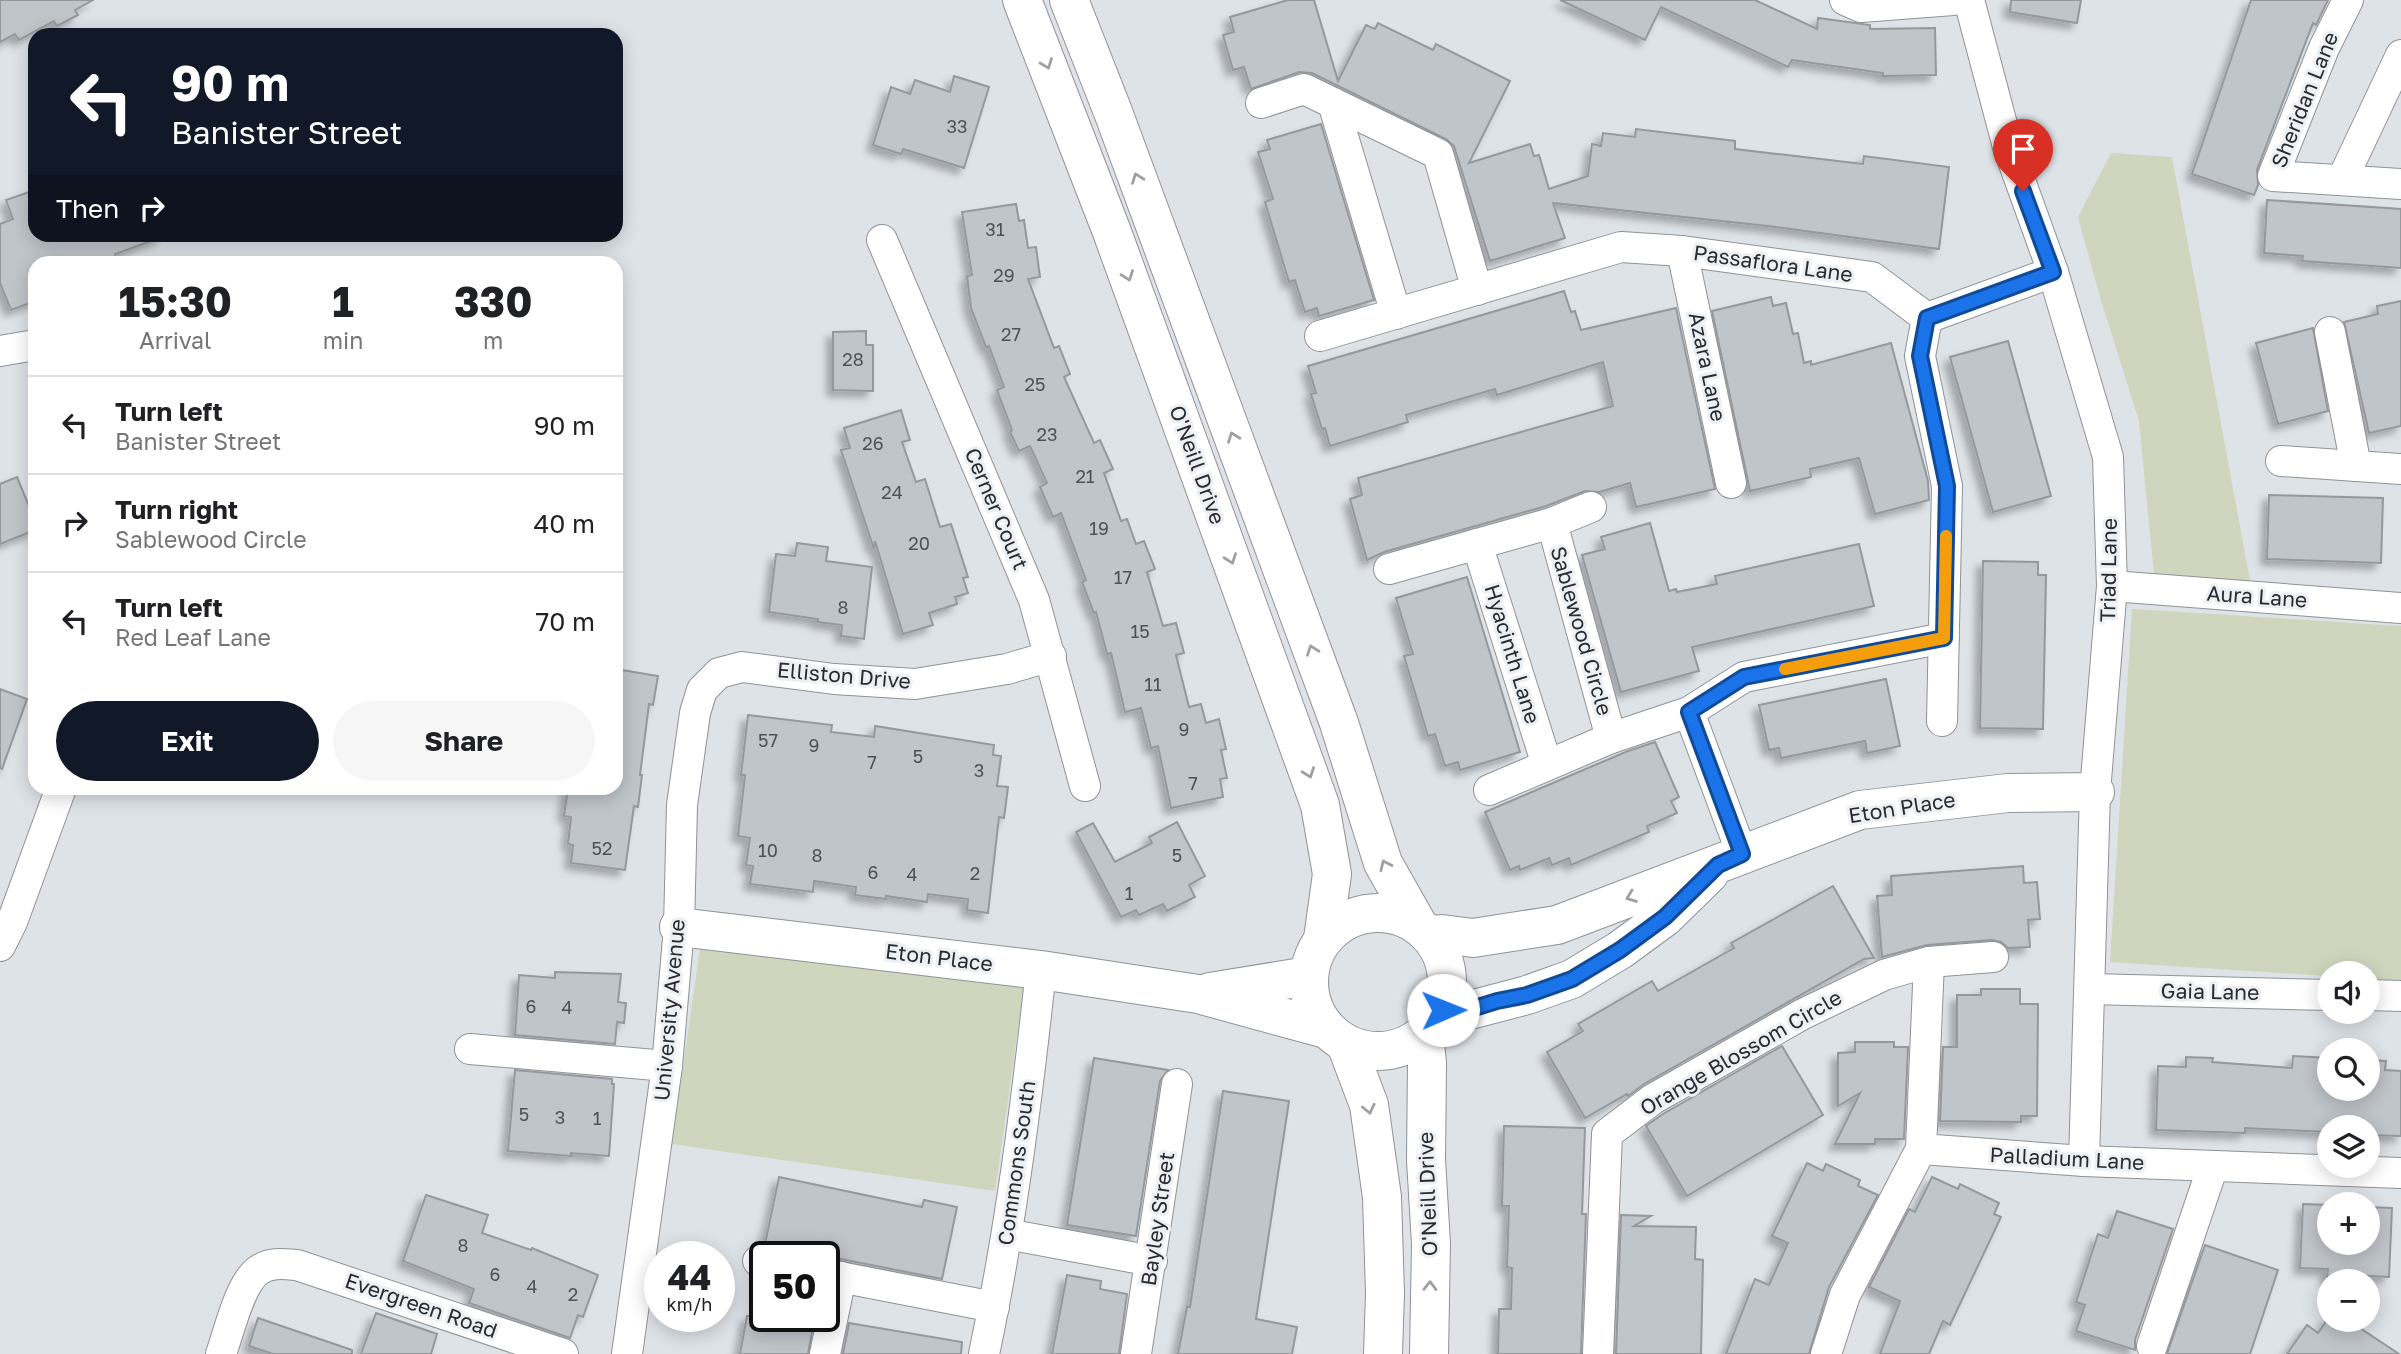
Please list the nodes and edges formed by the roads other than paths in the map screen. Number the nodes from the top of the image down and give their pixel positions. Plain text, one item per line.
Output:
1 (1022, 0) edge
2 (1069, 0) edge
3 (1845, 0) edge
4 (1954, 0) edge
5 (1969, 0) edge
6 (2348, 0) edge
7 (2401, 55) edge
8 (1261, 103) dead end
9 (1333, 103) junction
10 (2342, 180) junction
11 (2401, 184) edge
12 (882, 240) dead end
13 (1682, 251) junction
14 (2053, 272) junction
15 (1478, 290) junction
16 (1396, 314) junction
17 (1927, 318) junction
18 (2330, 332) dead end
19 (1320, 336) dead end
20 (28, 346) edge
21 (0, 351) edge
22 (2281, 461) dead end
23 (2356, 466) junction
24 (2401, 469) edge
25 (1731, 483) dead end
26 (1591, 508) dead end
27 (1552, 523) junction
28 (1478, 544) junction
29 (1389, 569) dead end
30 (2112, 586) junction
31 (2401, 608) edge
32 (1944, 638) junction
33 (1051, 656) junction
34 (719, 673) joint
35 (1689, 712) junction
36 (1942, 721) dead end
37 (1611, 738) junction
38 (1547, 765) junction
39 (1085, 786) dead end
40 (1489, 790) dead end
41 (2095, 792) junction
42 (58, 795) edge
43 (1730, 860) junction
44 (679, 927) junction
45 (1425, 931) junction
46 (1323, 939) junction
47 (0, 946) edge
48 (1993, 957) dead end
49 (1929, 962) junction
50 (1041, 970) junction
51 (1308, 976) junction
52 (2090, 989) junction
53 (1198, 994) junction
54 (2317, 995) edge
55 (2380, 995) edge
56 (2401, 996) edge
57 (1432, 1024) junction
58 (1336, 1037) junction
59 (470, 1049) dead end
60 (667, 1066) junction
61 (1177, 1084) dead end
62 (1921, 1149) junction
63 (2084, 1161) junction
64 (2213, 1166) junction
65 (2401, 1172) edge
66 (1007, 1234) junction
67 (1152, 1261) junction
68 (840, 1277) edge
69 (994, 1307) junction
70 (827, 1332) edge
71 (2152, 1346) dead end
72 (221, 1354) edge
73 (563, 1354) edge
74 (627, 1354) edge
75 (825, 1354) edge
76 (984, 1354) edge
77 (1136, 1354) edge
78 (1383, 1354) edge
79 (1429, 1354) edge
80 (1598, 1354) edge
81 (1826, 1354) edge

1 -> 46 main road, O'Neill Drive
45 -> 2 main road, O'Neill Drive
3 - 4 street
5 - 14 street, Triad Lane
6 - 10 street, Sheridan Lane
7 - 10 street
8 - 9 street
9 - 15 street
9 - 16 street
10 - 11 street, Sheridan Lane
12 - 33 street, Cerner Court
13 - 15 street, Passaflora Lane
13 - 17 street, Passaflora Lane
13 - 25 street, Azara Lane
14 - 17 street
14 - 30 street, Triad Lane
15 - 16 street, Passaflora Lane
16 - 19 street, Passaflora Lane
17 - 32 street
18 - 23 street
20 - 21 street
22 - 23 street
23 - 24 street
26 - 27 street, Sablewood Circle
27 - 28 street, Sablewood Circle
27 - 37 street, Sablewood Circle
28 - 29 street, Sablewood Circle
28 - 38 street, Hyacinth Lane
30 - 31 street, Aura Lane
30 - 41 street, Triad Lane
32 - 35 street, Sablewood Circle
32 - 36 street
33 - 34 street, Elliston Drive
33 - 39 street, Cerner Court
34 - 44 street, University Avenue
35 - 37 street, Sablewood Circle
35 - 43 street
37 - 38 street, Sablewood Circle
38 - 40 street, Sablewood Circle
41 - 43 main road, Eton Place
41 - 52 street, Triad Lane
42 - 47 street
43 -> 45 main road, Eton Place
43 - 57 main road, Eton Place
44 - 50 main road, Eton Place
44 - 60 street, University Avenue
45 - 46 main road
45 - 57 main road, O'Neill Drive
46 - 51 main road, O'Neill Drive
48 - 49 street, Orange Blossom Circle
49 - 62 street
49 - 80 street, Orange Blossom Circle
50 - 53 main road, Eton Place
50 - 66 street, Commons South
51 - 53 main road, Eton Place
51 - 58 main road
52 - 54 street, Gaia Lane
52 - 63 street, Triad Lane
53 - 58 main road, Eton Place
55 - 56 street
57 - 58 main road
79 -> 57 main road, O'Neill Drive
58 -> 78 main road
59 - 60 street
60 - 74 street, University Avenue
61 - 67 street, Bayley Street
62 - 63 street, Palladium Lane
62 - 81 street
63 - 64 street, Palladium Lane
64 - 65 street, Palladium Lane
64 - 71 street
66 - 67 street
66 - 69 street, Commons South
67 - 77 street, Bayley Street
68 - 69 street
69 - 76 street, Commons South
70 - 75 street
72 - 73 street, Evergreen Road

